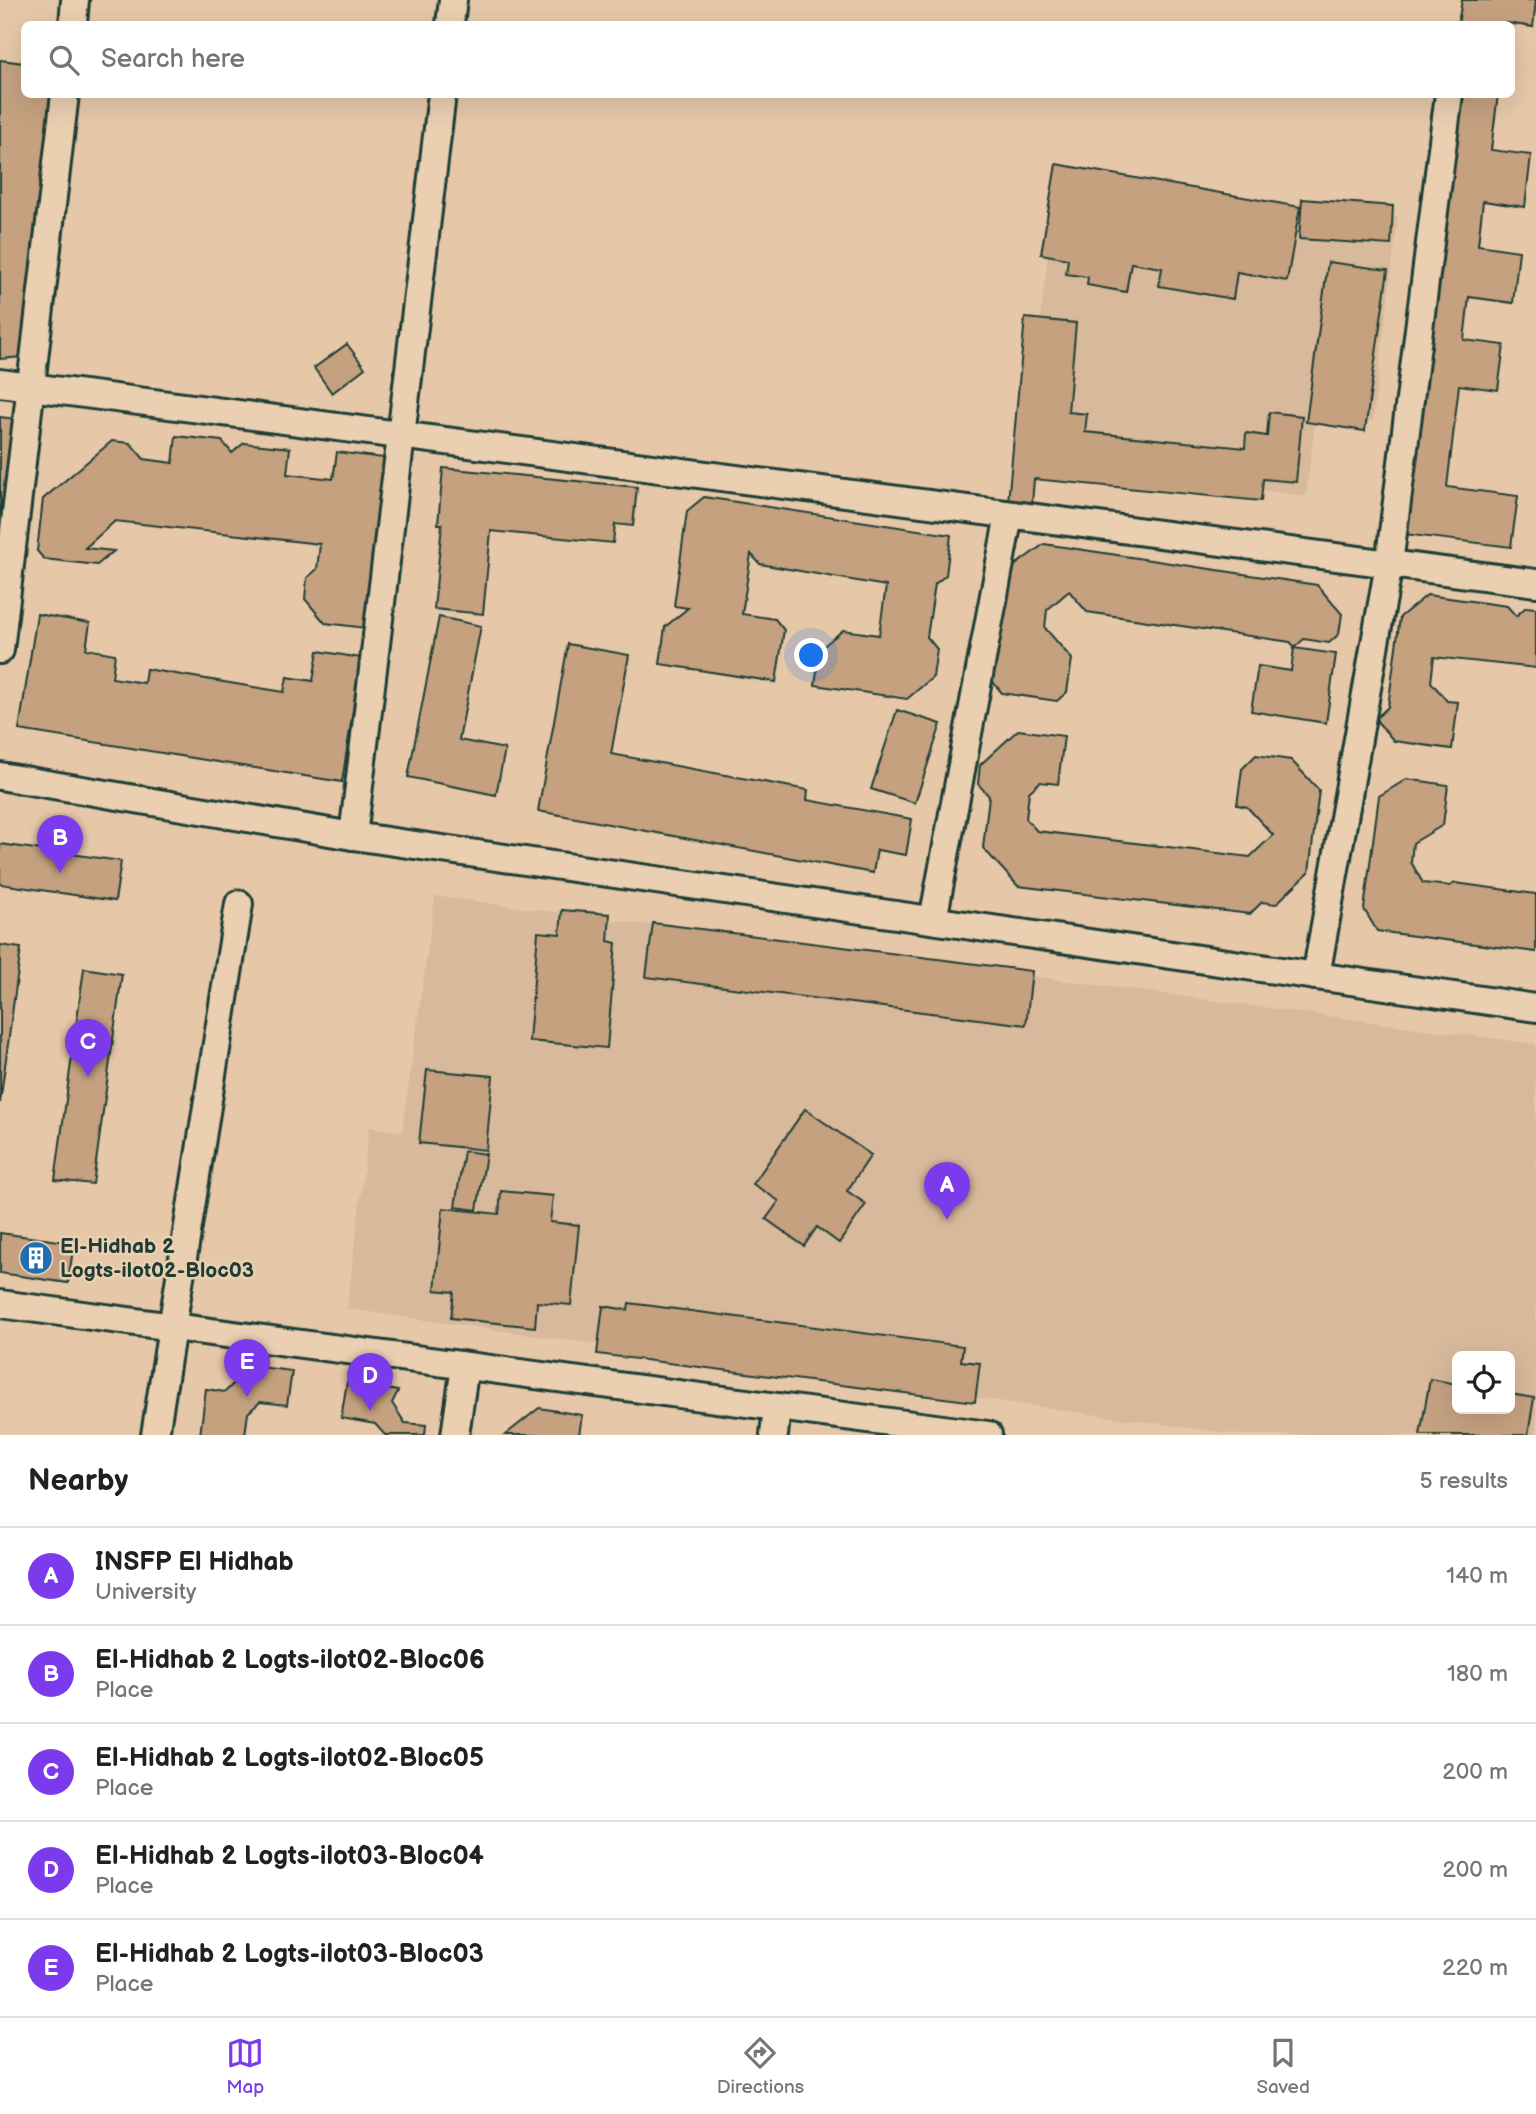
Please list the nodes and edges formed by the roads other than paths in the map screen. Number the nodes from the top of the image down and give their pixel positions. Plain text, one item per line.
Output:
1 (75, 0) edge
2 (453, 0) edge
3 (73, 21) edge
4 (450, 21) edge
5 (65, 98) edge
6 (442, 98) edge
7 (1448, 98) edge
8 (0, 383) edge
9 (31, 387) junction
10 (402, 435) junction
11 (1009, 514) junction
12 (1389, 564) junction
13 (1536, 583) edge
14 (0, 650) edge
15 (0, 776) edge
16 (353, 836) junction
17 (239, 904) dead end
18 (933, 920) junction
19 (1316, 976) junction
20 (1536, 1008) edge
21 (0, 1304) edge
22 (172, 1327) junction
23 (465, 1366) junction
24 (777, 1407) junction
25 (155, 1435) edge
26 (455, 1435) edge
27 (774, 1435) edge
28 (988, 1435) edge

1 - 3 street
2 - 4 street
5 - 9 street
6 - 10 street
7 - 12 street
8 - 9 street
9 - 10 street
9 - 14 street
10 - 11 street
10 - 16 street
11 - 12 street
11 - 18 street
12 - 13 street
12 - 19 street
15 - 16 street
16 - 18 street
17 - 22 street
18 - 19 street
19 - 20 street
21 - 22 street
22 - 23 street
22 - 25 street
23 - 24 street
23 - 26 street
24 - 27 street
24 - 28 street

